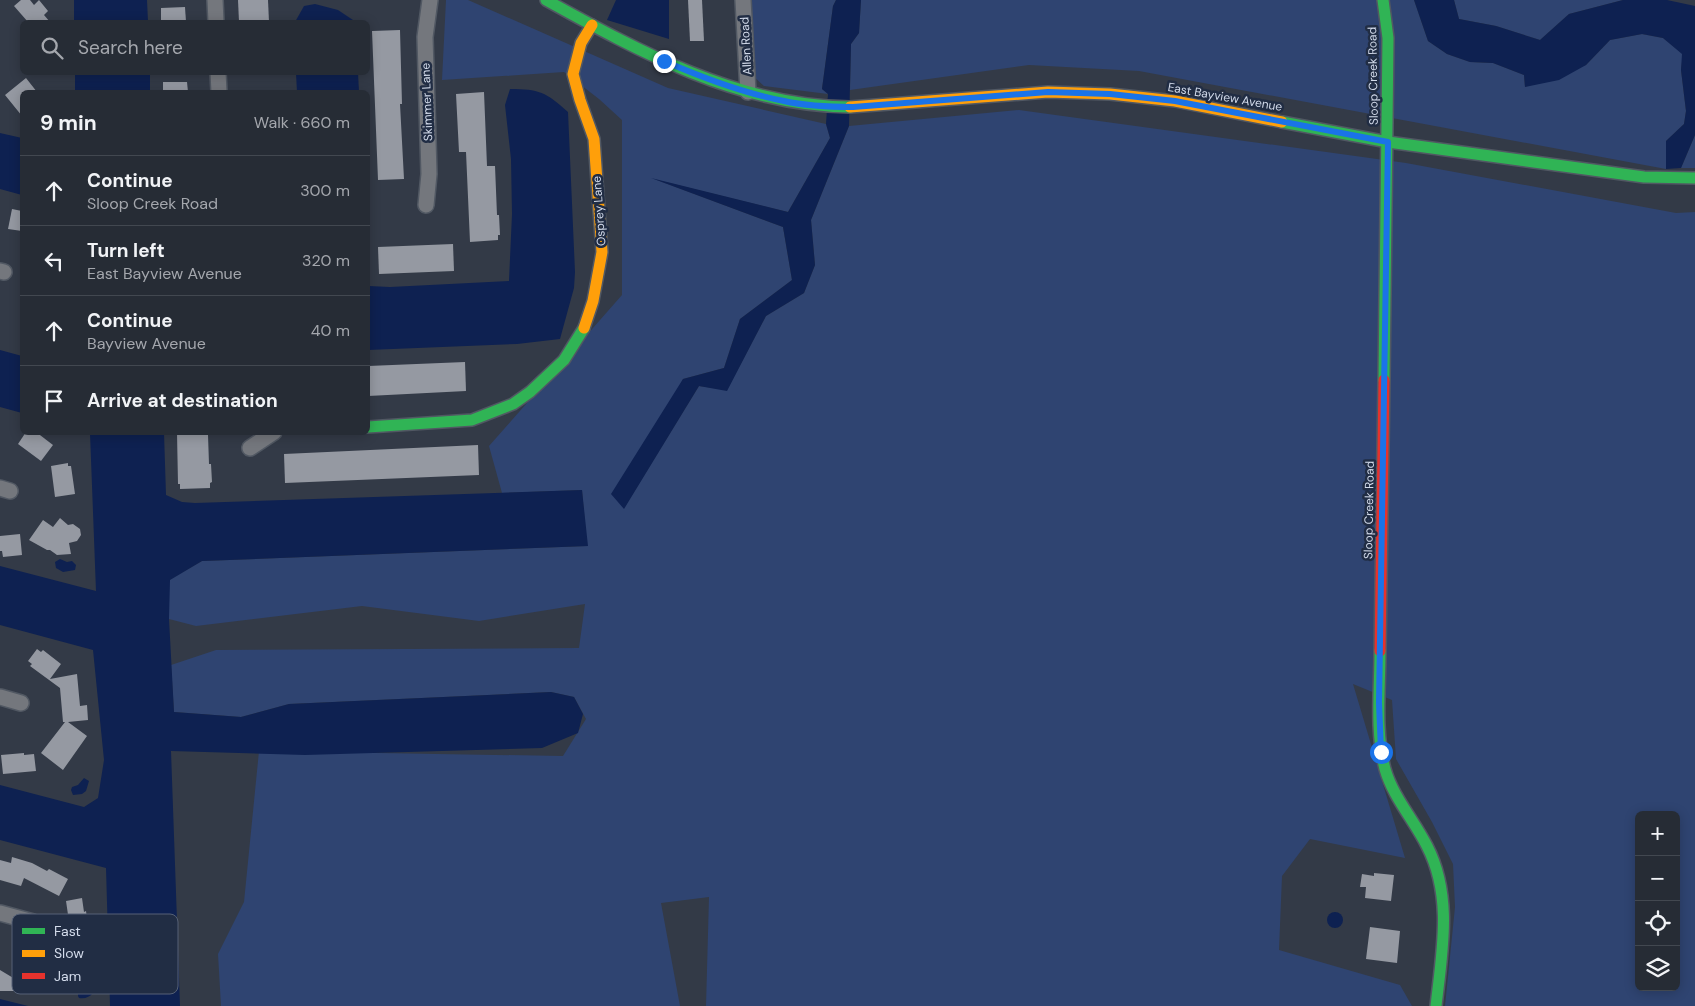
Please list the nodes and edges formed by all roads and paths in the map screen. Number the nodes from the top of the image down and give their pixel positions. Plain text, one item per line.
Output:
1 (215, 0) edge
2 (430, 0) edge
3 (546, 0) edge
4 (743, 0) edge
5 (1383, 0) edge
6 (216, 20) edge
7 (592, 25) junction
8 (218, 75) edge
9 (219, 90) edge
10 (748, 92) junction
11 (1388, 142) junction
12 (1695, 178) edge
13 (426, 205) dead end
14 (370, 427) edge
15 (270, 435) edge
16 (250, 448) dead end
17 (0, 697) edge
18 (21, 703) dead end
19 (1436, 1006) edge

1 - 6 street
2 - 13 street, Skimmer Lane
3 - 7 street, East Bayview Avenue
4 - 10 street, Allen Road
5 - 11 street, Sloop Creek Road
7 - 10 street, East Bayview Avenue
7 - 14 street, Osprey Lane
8 - 9 street
10 - 11 street, East Bayview Avenue
11 - 12 street, East Bayview Avenue
11 - 19 street, Sloop Creek Road
15 - 16 street
17 - 18 street

